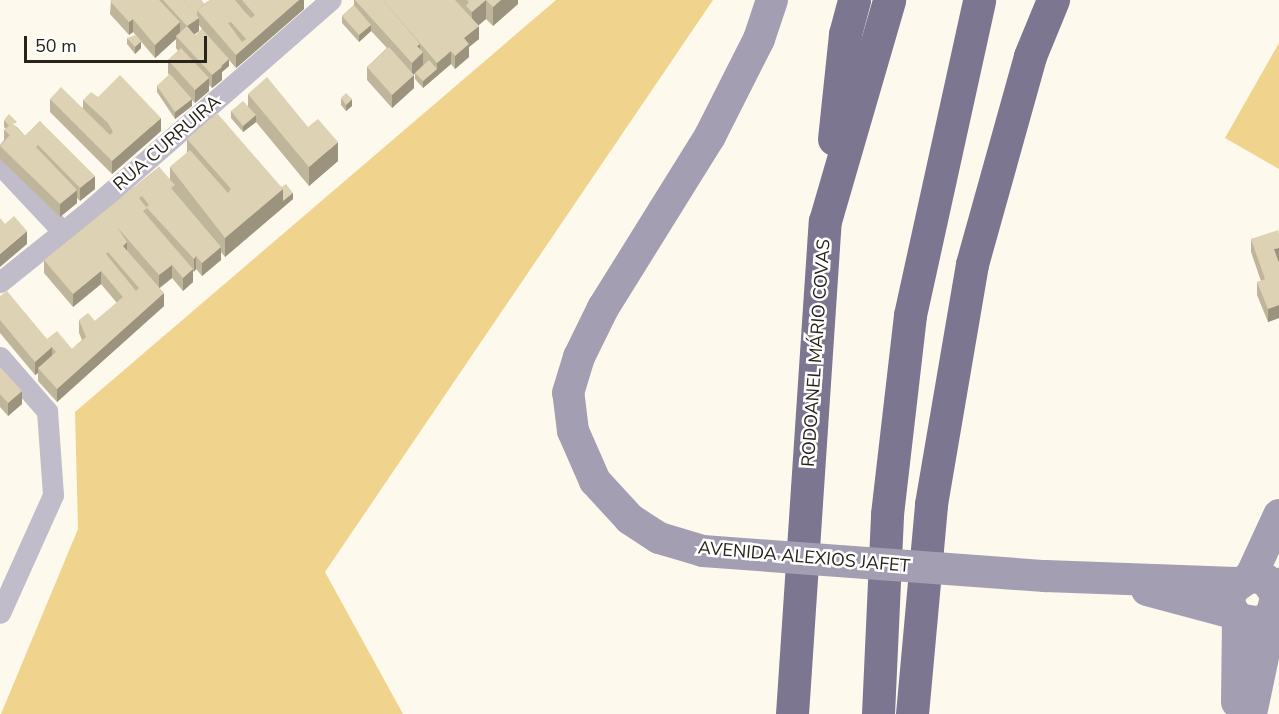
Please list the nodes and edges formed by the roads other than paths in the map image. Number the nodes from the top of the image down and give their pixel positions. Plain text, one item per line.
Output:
1 (331, 0) edge
2 (772, 0) edge
3 (854, 0) edge
4 (889, 0) edge
5 (979, 0) edge
6 (1053, 0) edge
7 (3, 168) dead end
8 (825, 222) junction
9 (63, 232) junction
10 (0, 282) edge
11 (0, 357) edge
12 (1279, 515) edge
13 (1255, 597) edge
14 (0, 613) edge
15 (792, 714) edge
16 (878, 714) edge
17 (912, 714) edge
18 (1236, 714) edge
19 (1251, 714) edge

1 - 9 street, RUA CURRUIRA
2 - 13 main road, AVENIDA ALEXIOS JAFET, bridge
3 - 8 highway
4 - 8 highway, RODOANEL MÁRIO COVAS
5 - 16 highway
6 - 17 highway
7 - 9 street
8 - 15 highway, RODOANEL MÁRIO COVAS
9 - 10 street, RUA CURRUIRA
11 - 14 street
12 - 13 main road
13 - 18 main road
13 - 19 main road

